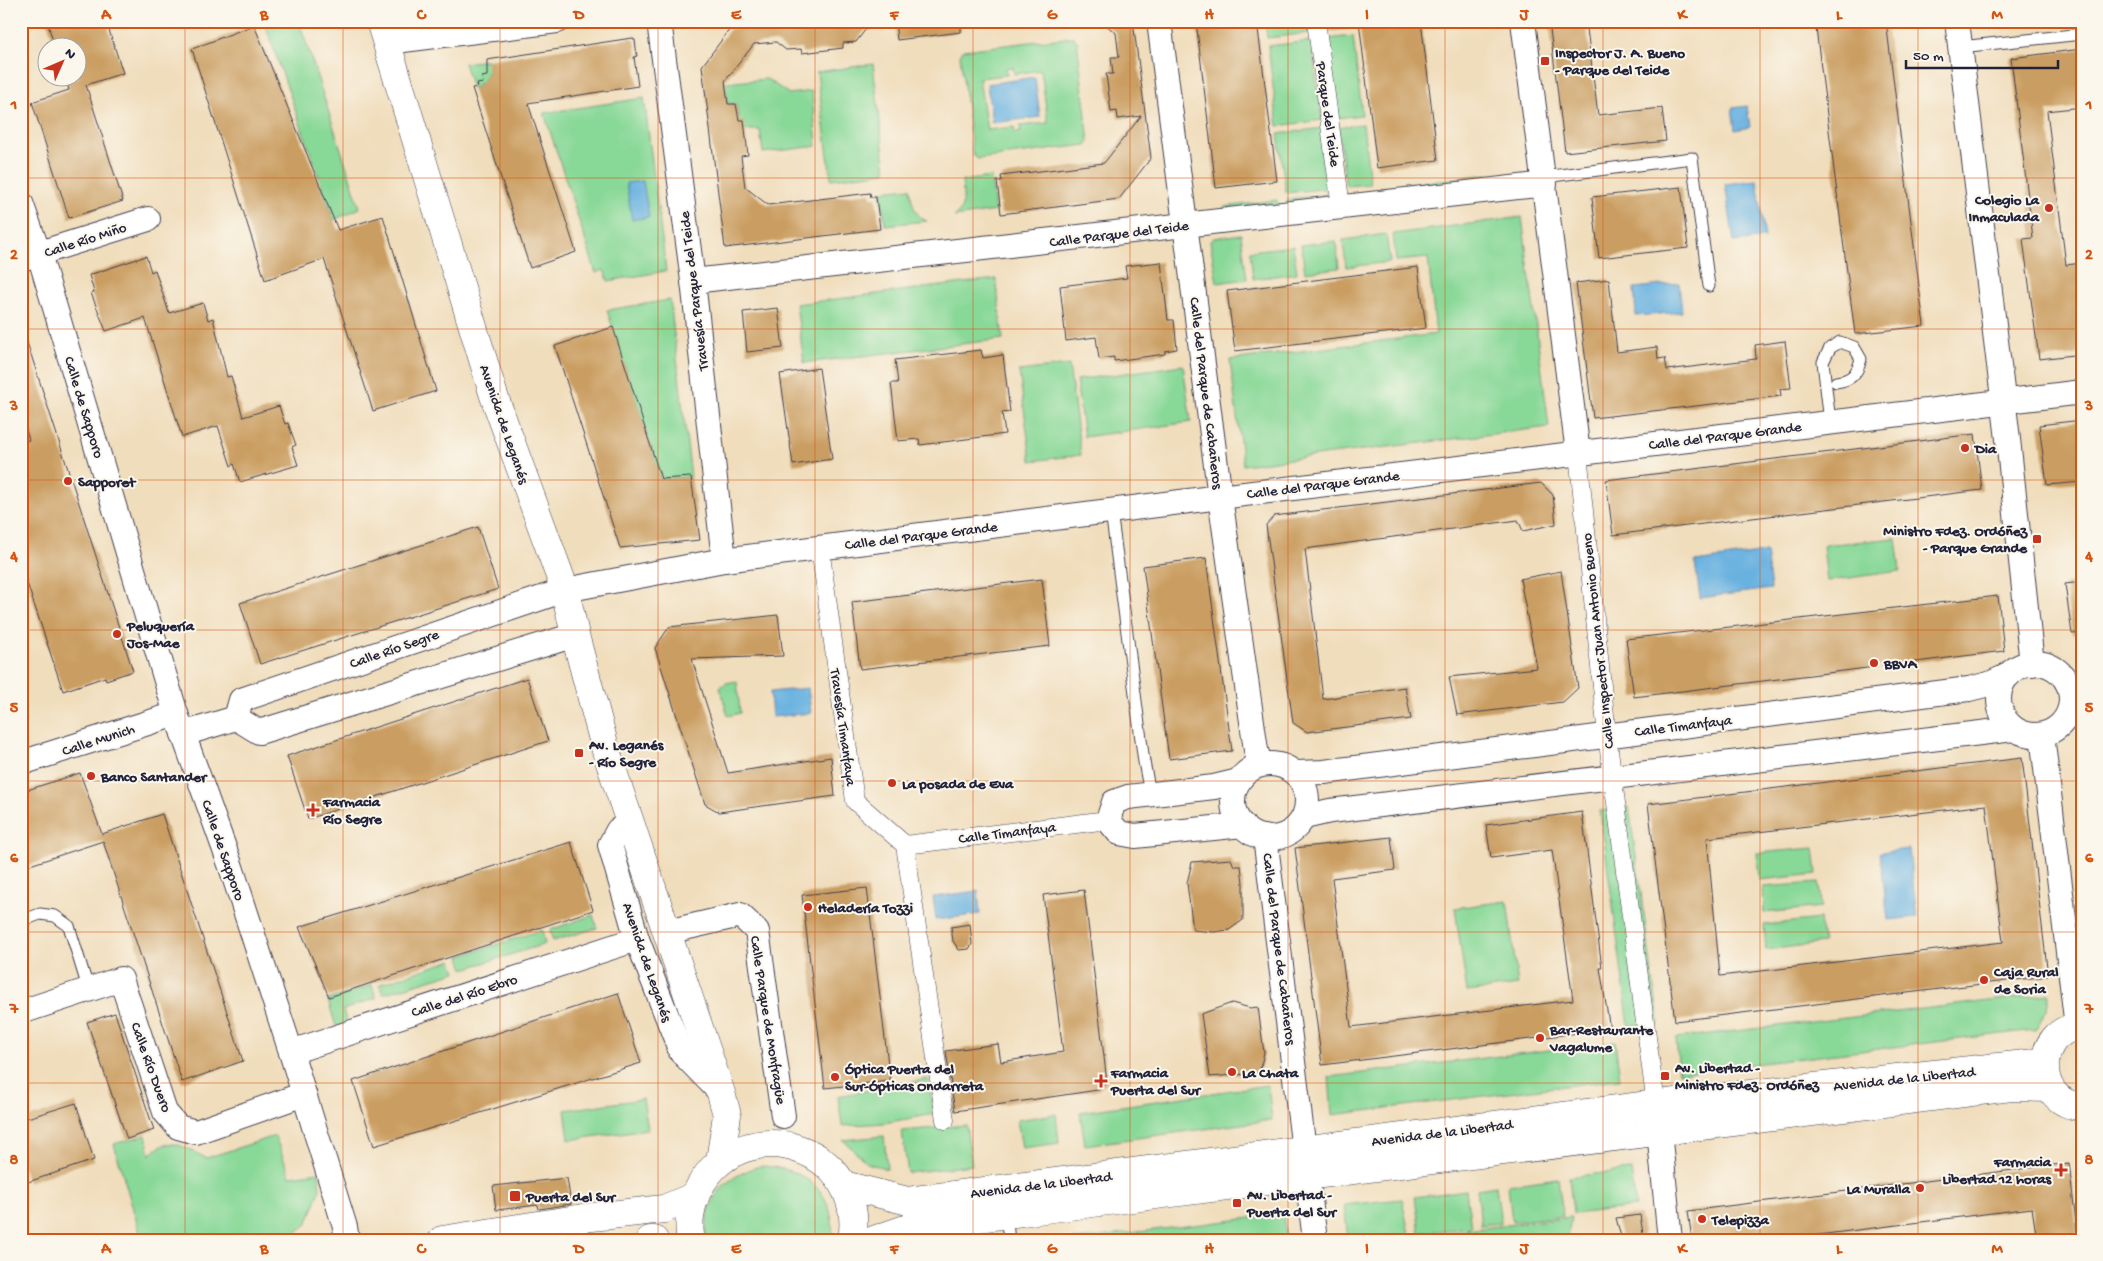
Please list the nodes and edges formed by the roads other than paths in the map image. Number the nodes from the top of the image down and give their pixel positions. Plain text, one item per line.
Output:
1 (557, 21) edge
2 (659, 21) edge
3 (1159, 21) edge
4 (1316, 21) edge
5 (1523, 21) edge
6 (1956, 21) edge
7 (383, 31) edge
8 (2082, 34) edge
9 (1960, 47) junction
10 (1544, 180) junction
11 (21, 203) edge
12 (1341, 207) junction
13 (152, 217) dead end
14 (1185, 225) junction
15 (30, 256) edge
16 (693, 281) junction
17 (1709, 286) dead end
18 (1836, 382) dead end
19 (2082, 392) edge
20 (2003, 400) junction
21 (1830, 422) junction
22 (1578, 453) junction
23 (1220, 496) junction
24 (1111, 511) junction
25 (820, 548) junction
26 (724, 560) junction
27 (565, 590) junction
28 (575, 635) junction
29 (2039, 664) junction
30 (2082, 672) edge
31 (2009, 674) junction
32 (236, 718) junction
33 (2082, 720) edge
34 (179, 724) junction
35 (2014, 729) junction
36 (2050, 731) junction
37 (1606, 735) junction
38 (21, 763) edge
39 (1260, 764) junction
40 (1296, 773) junction
41 (1612, 776) junction
42 (1238, 781) junction
43 (1150, 793) junction
44 (1304, 817) junction
45 (1108, 820) junction
46 (1243, 825) junction
47 (631, 826) junction
48 (1266, 838) junction
49 (905, 845) junction
50 (21, 921) edge
51 (667, 932) junction
52 (637, 939) junction
53 (88, 988) junction
54 (21, 1012) edge
55 (2079, 1027) edge
56 (291, 1052) junction
57 (2046, 1075) junction
58 (304, 1094) junction
59 (724, 1104) junction
60 (2082, 1106) edge
61 (783, 1116) dead end
62 (1657, 1118) junction
63 (945, 1120) dead end
64 (762, 1144) junction
65 (720, 1161) junction
66 (1305, 1163) junction
67 (844, 1185) junction
68 (695, 1196) junction
69 (1008, 1227) edge
70 (347, 1240) edge
71 (442, 1240) edge
72 (650, 1240) edge
73 (654, 1240) edge
74 (691, 1240) edge
75 (852, 1240) edge
76 (874, 1240) edge
77 (1315, 1240) edge
78 (1670, 1240) edge

1 - 7 street
2 - 16 street, Travesía Parque del Teide
3 - 14 street, Calle del Parque de Cabañeros
4 - 12 street, Parque del Teide
5 - 10 street, Calle Inspector Juan Antonio Bueno
6 - 9 street
7 - 27 street, Avenida de Leganés
8 - 9 lane
9 - 20 street
10 - 12 street, Calle Parque del Teide
10 - 17 lane
10 - 22 street, Calle Inspector Juan Antonio Bueno
11 - 15 street, Calle de Sapporo
12 - 14 street, Calle Parque del Teide
13 - 15 street, Calle Río Miño
14 - 16 street, Calle Parque del Teide
14 - 23 street, Calle del Parque de Cabañeros
15 - 34 street, Calle de Sapporo
16 - 26 street, Travesía Parque del Teide
18 - 21 lane
19 - 20 street, Calle del Parque Grande
20 - 21 street, Calle del Parque Grande
20 - 29 street
21 - 22 street, Calle del Parque Grande
22 - 23 street, Calle del Parque Grande
22 - 37 street, Calle Inspector Juan Antonio Bueno
23 - 24 street, Calle del Parque Grande
23 - 39 street, Calle del Parque de Cabañeros
24 - 25 street, Calle del Parque Grande
24 - 43 lane
25 - 26 street, Calle del Parque Grande
25 - 49 street, Travesía Timanfaya
26 - 27 street, Calle del Parque Grande
27 - 28 street, Avenida de Leganés
27 - 32 street, Calle Río Segre
28 - 32 street
28 - 47 street, Avenida de Leganés
29 - 30 street
29 - 31 street
29 - 36 street
31 - 35 street
31 - 37 street, Calle Timanfaya
32 - 34 street
33 - 36 street
34 - 38 street, Calle Munich
34 - 56 street, Calle de Sapporo
35 - 36 street
35 - 41 street
36 - 55 street
37 - 40 street, Calle Timanfaya
37 - 41 street, Calle Inspector Juan Antonio Bueno
39 - 40 street
39 - 42 street
40 - 44 street
41 - 44 street
41 - 62 street, Calle Inspector Juan Antonio Bueno
42 - 43 street
42 - 46 street
43 - 45 street
44 - 48 street
45 - 46 street
45 - 49 street, Calle Timanfaya
46 - 48 street
47 - 51 street, Avenida de Leganés
47 - 52 street, Avenida de Leganés
48 - 66 street, Calle del Parque de Cabañeros
49 - 63 street
50 - 53 lane
51 - 59 street, Avenida de Leganés
51 - 61 street, Calle Parque de Monfragüe
52 - 56 street, Calle del Río Ebro
52 - 59 street, Avenida de Leganés
53 - 54 street, Calle Río Duero
53 - 58 street, Calle Río Duero
55 - 57 street
56 - 58 street, Calle de Sapporo
57 - 60 street
57 - 62 street, Avenida de la Libertad
58 - 70 street, Calle de Sapporo
59 - 64 street, Avenida de Leganés
59 - 65 street, Avenida de Leganés
62 - 66 street, Avenida de la Libertad
62 - 78 street, Calle Inspector Juan Antonio Bueno
64 - 65 street
64 - 67 street
65 - 68 street
66 - 67 street, Avenida de la Libertad
66 - 69 street, Avenida de la Libertad
66 - 77 street, Calle del Parque de Cabañeros
67 - 75 street
68 - 71 street
68 - 74 street
69 - 76 street, Avenida de la Libertad
72 - 73 street

